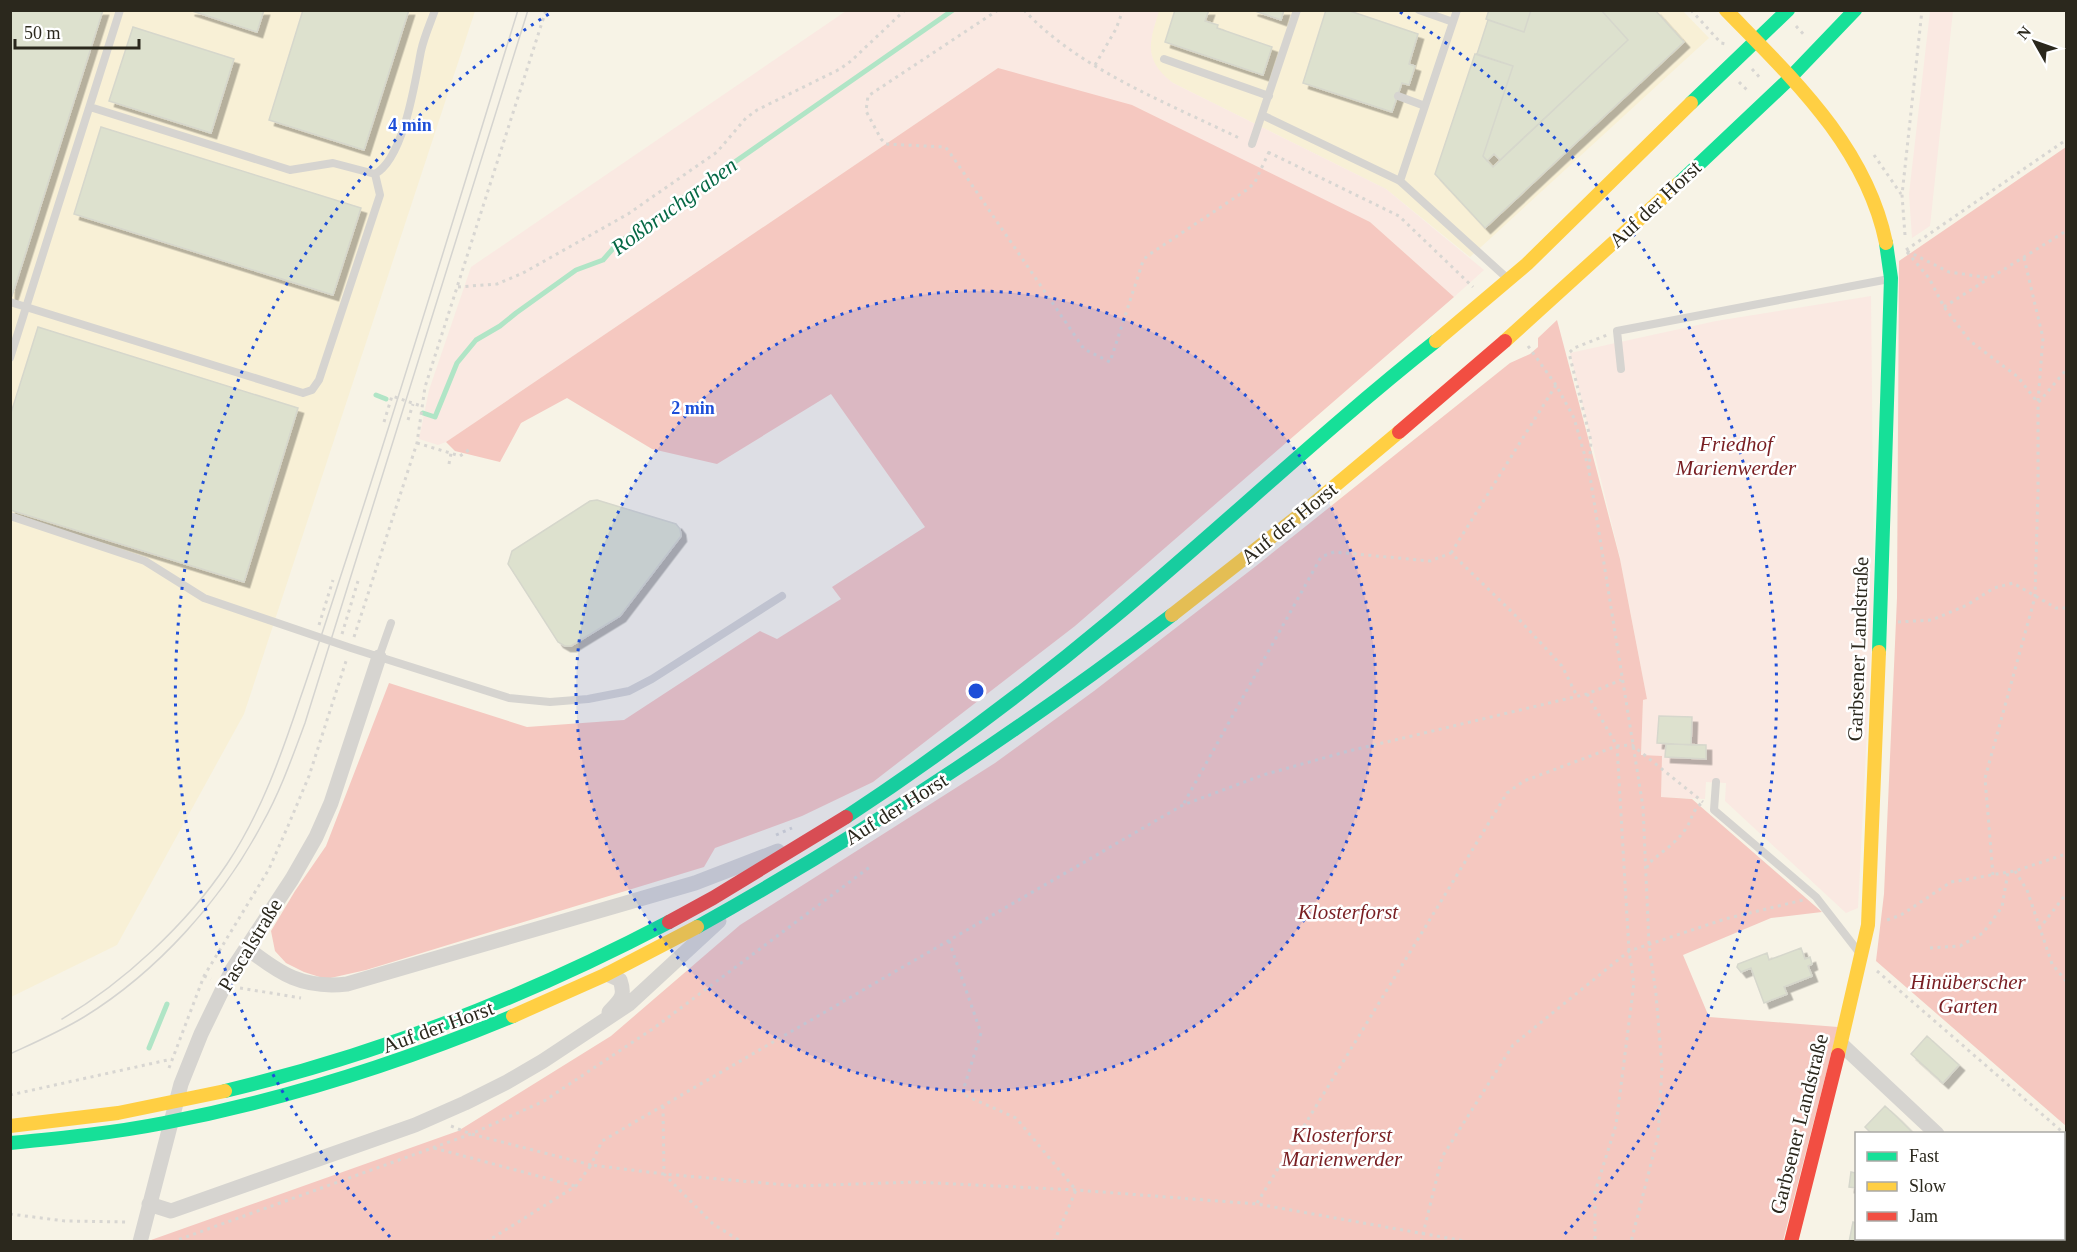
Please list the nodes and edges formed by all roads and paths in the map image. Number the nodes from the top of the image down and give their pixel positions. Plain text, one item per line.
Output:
1 (120, 10) edge
2 (435, 10) edge
3 (546, 10) edge
4 (905, 10) edge
5 (998, 10) edge
6 (1024, 10) edge
7 (1123, 10) edge
8 (1297, 10) edge
9 (1419, 10) edge
10 (1457, 10) edge
11 (1691, 10) edge
12 (1726, 10) edge
13 (1788, 10) edge
14 (1856, 10) edge
15 (1922, 10) edge
16 (1453, 22) junction
17 (1756, 42) junction
18 (1740, 57) junction
19 (1164, 59) dead end
20 (1095, 65) junction
21 (1726, 70) junction
22 (1790, 77) junction
23 (1774, 93) junction
24 (1269, 96) junction
25 (1398, 96) dead end
26 (1425, 105) junction
27 (1762, 105) junction
28 (90, 107) junction
29 (1262, 115) junction
30 (2067, 140) edge
31 (1252, 144) junction
32 (1269, 152) junction
33 (375, 174) junction
34 (1400, 181) junction
35 (1902, 195) dead end
36 (2067, 231) edge
37 (1906, 250) junction
38 (2024, 258) junction
39 (1889, 261) junction
40 (1891, 278) junction
41 (1990, 278) junction
42 (1509, 280) junction
43 (457, 287) junction
44 (1474, 288) dead end
45 (10, 302) edge
46 (27, 307) junction
47 (1944, 307) junction
48 (1617, 331) junction
49 (1528, 346) dead end
50 (10, 358) edge
51 (1621, 369) dead end
52 (2067, 370) edge
53 (1556, 385) junction
54 (2038, 403) junction
55 (413, 404) junction
56 (421, 406) junction
57 (408, 420) dead end
58 (384, 422) dead end
59 (417, 442) junction
60 (470, 449) dead end
61 (451, 453) junction
62 (449, 464) dead end
63 (1589, 470) junction
64 (10, 516) edge
65 (1451, 553) junction
66 (333, 580) dead end
67 (358, 581) dead end
68 (782, 596) dead end
69 (2035, 597) junction
70 (2067, 608) edge
71 (321, 618) dead end
72 (1880, 622) junction
73 (391, 623) dead end
74 (339, 644) junction
75 (351, 648) junction
76 (379, 657) junction
77 (1621, 680) junction
78 (1587, 694) junction
79 (1577, 696) junction
80 (1632, 745) junction
81 (1617, 746) junction
82 (1716, 782) dead end
83 (1703, 802) junction
84 (1183, 805) junction
85 (1714, 810) junction
86 (800, 825) dead end
87 (830, 828) junction
88 (772, 836) dead end
89 (2067, 854) edge
90 (871, 866) dead end
91 (2015, 871) junction
92 (2008, 872) junction
93 (1646, 873) junction
94 (1993, 875) junction
95 (2067, 894) edge
96 (1815, 897) junction
97 (738, 904) junction
98 (1880, 923) dead end
99 (2039, 929) junction
100 (949, 941) junction
101 (1649, 945) junction
102 (247, 948) junction
103 (1930, 948) dead end
104 (1629, 951) junction
105 (1863, 957) junction
106 (607, 974) junction
107 (204, 976) junction
108 (2067, 981) edge
109 (224, 986) junction
110 (302, 999) dead end
111 (599, 1023) junction
112 (1841, 1044) junction
113 (172, 1059) junction
114 (168, 1070) dead end
115 (10, 1095) edge
116 (663, 1106) junction
117 (449, 1125) dead end
118 (10, 1126) edge
119 (1934, 1132) edge
120 (2064, 1132) edge
121 (471, 1134) junction
122 (10, 1143) edge
123 (432, 1148) junction
124 (591, 1166) junction
125 (664, 1174) junction
126 (576, 1186) junction
127 (1076, 1190) junction
128 (149, 1204) junction
129 (1257, 1204) junction
130 (10, 1214) edge
131 (144, 1225) junction
132 (1422, 1233) junction
133 (140, 1242) edge
134 (172, 1242) edge
135 (486, 1242) edge
136 (742, 1242) edge
137 (1054, 1242) edge
138 (1421, 1242) edge
139 (1470, 1242) edge
140 (1595, 1242) edge
141 (1631, 1242) edge
142 (1791, 1242) edge

1 - 28 lane
2 - 33 lane
3 - 43 path
4 - 43 path
5 - 32 path
6 - 20 path
7 - 20 path
8 - 24 lane
9 - 16 lane
10 - 16 lane
11 - 18 path
12 - 17 street, Garbsener Landstraße
13 - 17 street
14 - 22 street
15 - 35 path
16 - 26 lane
17 - 18 street, Auf der Horst
17 - 22 street, Garbsener Landstraße
18 - 21 street, Auf der Horst
18 - 23 path
19 - 24 lane
20 - 31 path
21 - 27 path
21 - 42 street, Auf der Horst
22 - 23 street, Auf der Horst
22 - 39 street, Garbsener Landstraße
23 - 27 street, Auf der Horst
24 - 29 lane
25 - 26 lane
26 - 34 lane
27 - 97 street, Auf der Horst
28 - 33 lane
28 - 46 lane
29 - 31 lane
29 - 34 lane
30 - 37 path
31 - 32 path
32 - 44 path
33 - 46 lane
34 - 42 lane
36 - 38 path
37 - 39 path
37 - 41 path
37 - 47 path
38 - 41 path
38 - 54 path
39 - 40 street, Garbsener Landstraße
40 - 48 lane
40 - 72 street, Garbsener Landstraße
41 - 47 path
42 - 87 street, Auf der Horst
43 - 56 path
45 - 46 lane
46 - 50 lane
47 - 54 path
48 - 51 lane
48 - 63 path
49 - 53 path
52 - 54 path
53 - 63 path
53 - 65 path
54 - 69 path
55 - 56 path
55 - 57 path
55 - 58 path
56 - 59 path
59 - 61 path
59 - 75 path
60 - 61 path
61 - 62 path
63 - 77 path
64 - 74 lane
65 - 79 path
65 - 84 path
66 - 71 path
67 - 74 path
68 - 76 lane
69 - 70 path
69 - 72 path
69 - 94 path
72 - 105 street, Garbsener Landstraße
73 - 76 lane
74 - 75 lane
75 - 76 lane
75 - 107 path
76 - 102 street, Pascalstraße
77 - 78 path
77 - 80 path
78 - 79 path
78 - 81 path
79 - 84 path
80 - 81 path
80 - 83 path
80 - 93 path
81 - 104 path
81 - 129 path
82 - 85 lane
83 - 85 path
83 - 93 path
84 - 100 path
85 - 96 lane
86 - 88 path
87 - 102 street, Auf der Horst
87 - 118 street, Auf der Horst
89 - 91 path
90 - 121 path
91 - 92 path
91 - 99 path
92 - 94 path
92 - 103 path
93 - 101 path
94 - 98 path
95 - 99 path
96 - 101 path
96 - 105 lane
97 - 106 street, Auf der Horst
97 - 111 street, Auf der Horst
99 - 108 path
100 - 116 path
100 - 127 path
101 - 104 path
101 - 141 path
102 - 109 street, Pascalstraße
104 - 132 path
104 - 140 path
105 - 112 street, Garbsener Landstraße
105 - 120 path
106 - 111 street, Auf der Horst
106 - 122 street, Auf der Horst
107 - 109 path
107 - 113 path
109 - 110 path
109 - 128 street, Pascalstraße
111 - 128 street, Auf der Horst
112 - 119 street
112 - 142 street, Garbsener Landstraße
113 - 114 path
113 - 115 path
116 - 124 path
116 - 125 path
117 - 121 path
121 - 123 path
121 - 124 path
123 - 126 path
123 - 134 path
124 - 125 path
124 - 126 path
125 - 127 path
125 - 136 path
126 - 135 path
127 - 129 path
127 - 137 path
128 - 131 street, Pascalstraße
129 - 132 path
130 - 131 path
131 - 133 street, Pascalstraße
132 - 138 path
132 - 139 path

